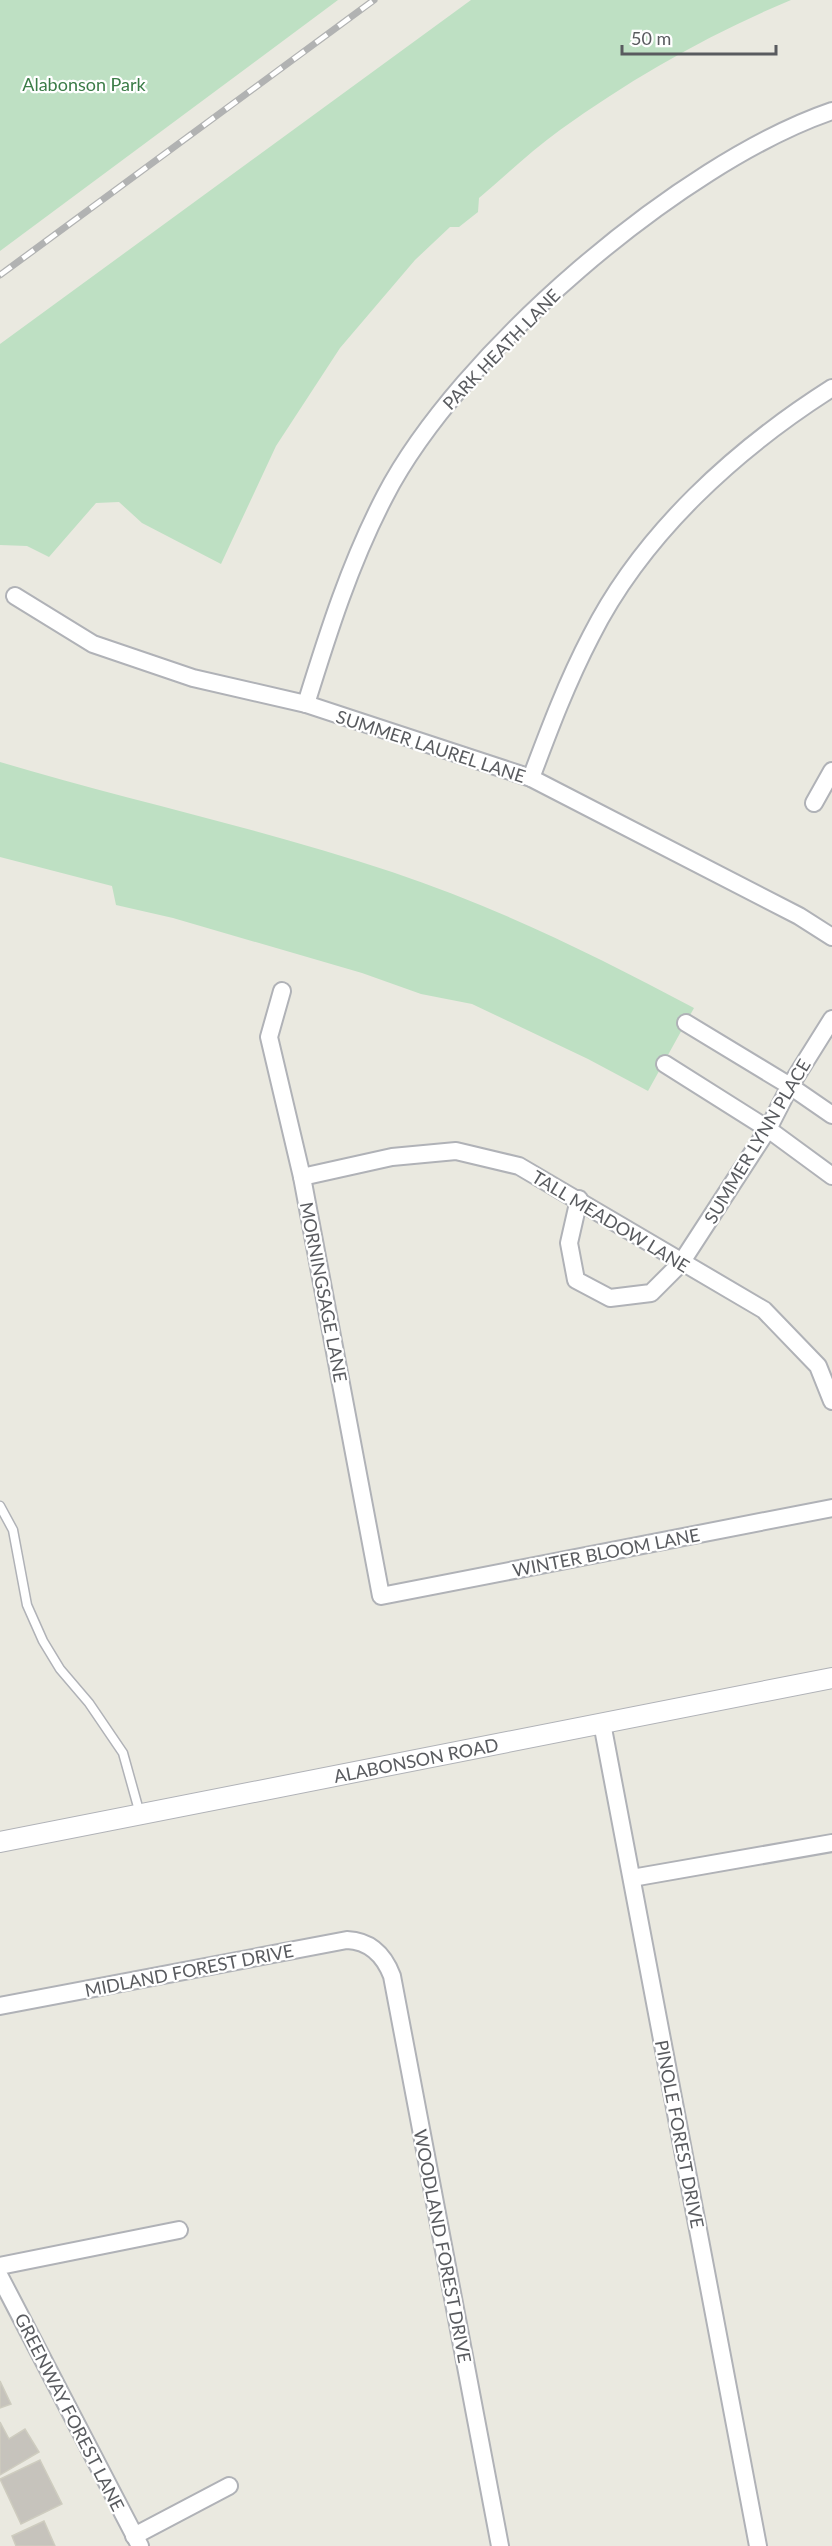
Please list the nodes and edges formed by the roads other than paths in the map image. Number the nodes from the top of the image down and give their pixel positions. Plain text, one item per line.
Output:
1 (832, 111) edge
2 (832, 388) edge
3 (15, 596) dead end
4 (306, 704) junction
5 (832, 771) edge
6 (531, 778) junction
7 (814, 803) dead end
8 (832, 938) edge
9 (282, 992) dead end
10 (832, 1019) edge
11 (686, 1023) dead end
12 (665, 1064) dead end
13 (790, 1086) junction
14 (832, 1115) edge
15 (768, 1129) junction
16 (832, 1176) edge
17 (302, 1177) junction
18 (579, 1199) junction
19 (681, 1263) junction
20 (832, 1401) edge
21 (0, 1506) edge
22 (832, 1509) edge
23 (381, 1596) joint
24 (832, 1678) edge
25 (602, 1723) junction
26 (141, 1814) junction
27 (0, 1842) edge
28 (832, 1843) edge
29 (632, 1878) junction
30 (376, 1951) joint
31 (0, 2006) edge
32 (179, 2230) dead end
33 (0, 2266) edge
34 (0, 2277) edge
35 (229, 2486) dead end
36 (137, 2541) edge
37 (500, 2546) edge
38 (758, 2546) edge

1 - 4 street, PARK HEATH LANE
2 - 6 street
3 - 4 street, SUMMER LAUREL LANE
4 - 6 street, SUMMER LAUREL LANE
5 - 7 street
6 - 8 street, SUMMER LAUREL LANE
9 - 17 street, MORNINGSAGE LANE
10 - 13 street, SUMMER LYNN PLACE
11 - 13 street
12 - 15 street
13 - 14 street
13 - 15 street, SUMMER LYNN PLACE
15 - 16 street
15 - 19 street, SUMMER LYNN PLACE
17 - 18 street, TALL MEADOW LANE
17 - 23 street, MORNINGSAGE LANE
18 - 19 street, TALL MEADOW LANE
18 - 19 street, SUMMER LYNN PLACE
19 - 20 street, TALL MEADOW LANE
21 - 26 lane
22 - 23 street, WINTER BLOOM LANE
24 - 25 street, ALABONSON ROAD
25 - 26 street, ALABONSON ROAD
25 - 29 street, PINOLE FOREST DRIVE
26 - 27 street, ALABONSON ROAD
28 - 29 street
29 - 38 street, PINOLE FOREST DRIVE
30 - 31 street, MIDLAND FOREST DRIVE
30 - 37 street, WOODLAND FOREST DRIVE
32 - 33 street
34 - 36 street, GREENWAY FOREST LANE
35 - 36 street

